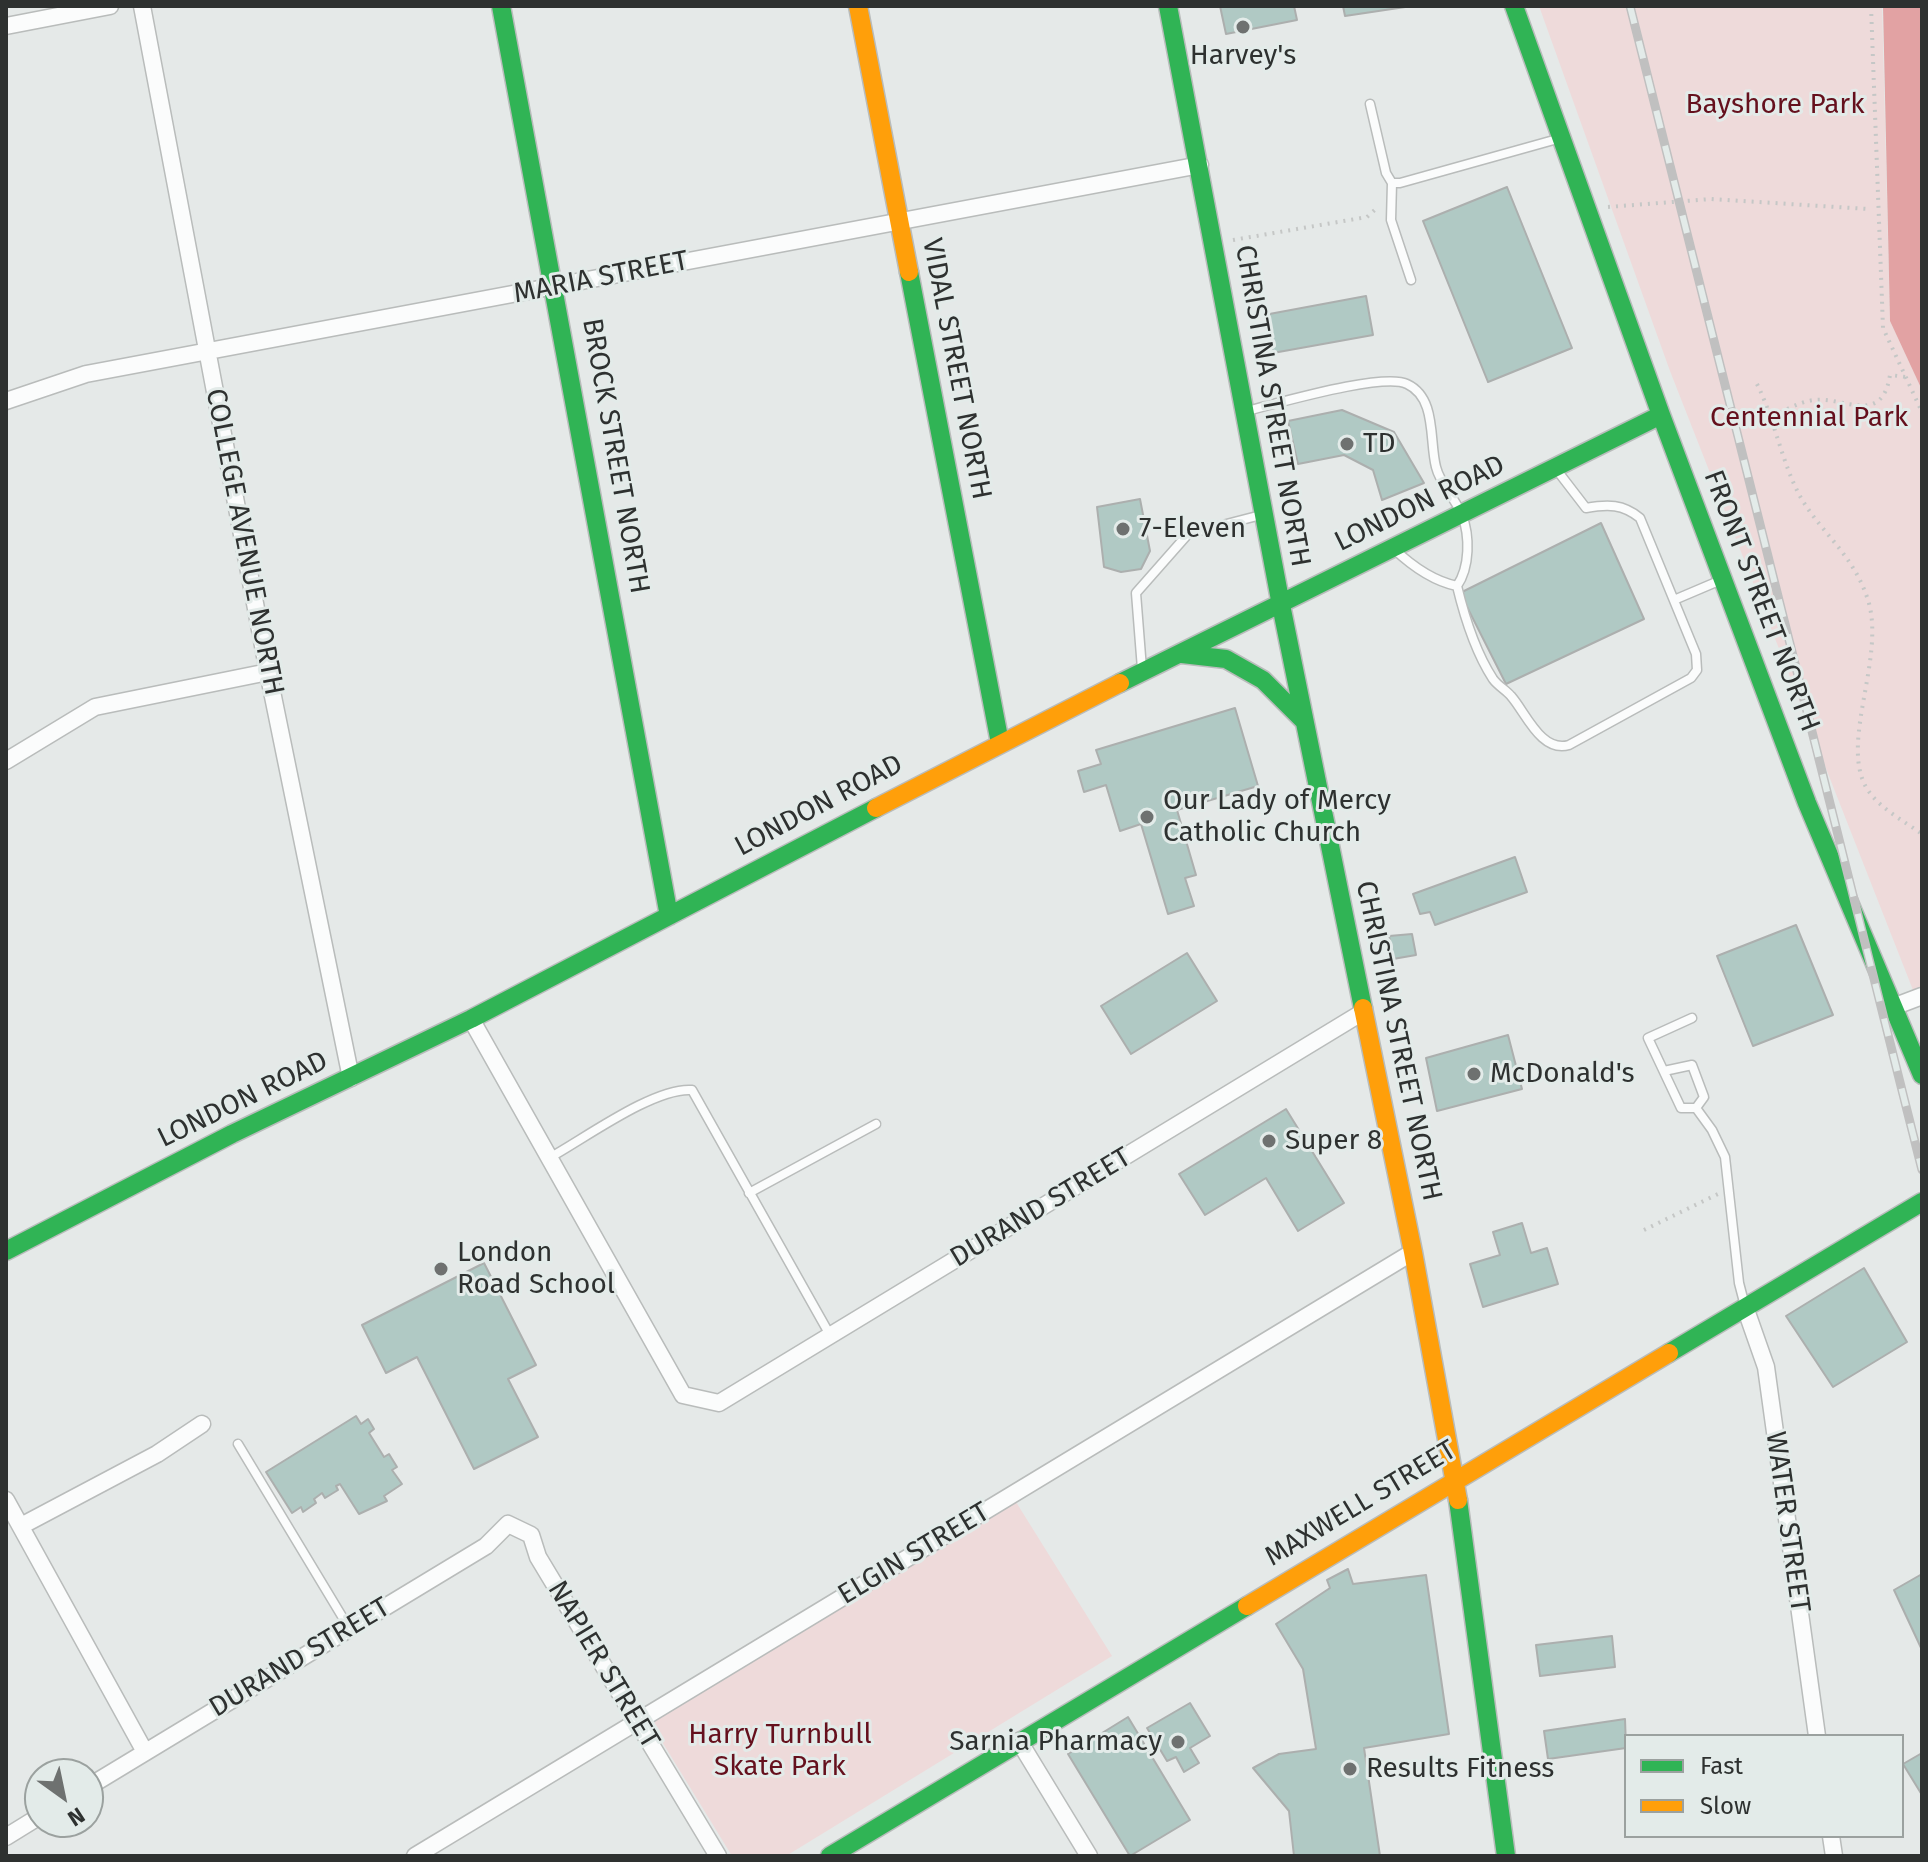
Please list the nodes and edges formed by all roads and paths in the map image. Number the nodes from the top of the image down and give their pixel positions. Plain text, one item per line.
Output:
1 (110, 6) edge
2 (142, 6) edge
3 (501, 6) edge
4 (858, 6) edge
5 (1168, 6) edge
6 (1514, 6) edge
7 (1871, 6) edge
8 (6, 26) edge
9 (1370, 104) dead end
10 (1562, 138) junction
11 (1200, 165) junction
12 (1390, 180) junction
13 (1597, 208) dead end
14 (1868, 209) dead end
15 (899, 223) junction
16 (1214, 247) junction
17 (1411, 280) dead end
18 (556, 287) junction
19 (208, 351) junction
20 (1906, 377) junction
21 (1757, 384) dead end
22 (6, 401) edge
23 (1245, 412) junction
24 (1922, 412) edge
25 (1661, 415) junction
26 (1773, 416) junction
27 (1555, 468) junction
28 (1264, 514) junction
29 (1462, 516) junction
30 (1394, 549) junction
31 (1723, 580) junction
32 (1457, 586) junction
33 (1674, 600) junction
34 (1281, 605) junction
35 (1181, 654) junction
36 (268, 672) junction
37 (1142, 674) junction
38 (1303, 720) junction
39 (1000, 743) junction
40 (6, 761) edge
41 (1922, 834) edge
42 (669, 916) junction
43 (1922, 996) edge
44 (1893, 1007) junction
45 (1363, 1012) junction
46 (1692, 1018) dead end
47 (471, 1019) junction
48 (1664, 1071) junction
49 (1922, 1075) edge
50 (351, 1078) junction
51 (1696, 1108) junction
52 (876, 1124) dead end
53 (549, 1158) junction
54 (1728, 1188) junction
55 (749, 1193) junction
56 (1922, 1202) edge
57 (1644, 1230) dead end
58 (6, 1251) edge
59 (1413, 1252) junction
60 (1746, 1310) junction
61 (830, 1336) junction
62 (202, 1424) dead end
63 (238, 1444) dead end
64 (1455, 1480) junction
65 (6, 1500) edge
66 (508, 1524) joint
67 (21, 1526) junction
68 (349, 1629) junction
69 (637, 1721) junction
70 (1817, 1734) edge
71 (1019, 1741) junction
72 (145, 1752) junction
73 (104, 1777) edge
74 (24, 1826) edge
75 (6, 1837) edge
76 (415, 1856) edge
77 (718, 1856) edge
78 (830, 1856) edge
79 (1089, 1856) edge
80 (1506, 1856) edge

1 - 8 street
2 - 19 street, COLLEGE AVENUE NORTH
3 - 18 main road, BROCK STREET NORTH
4 - 15 main road, VIDAL STREET NORTH
5 - 11 main road, CHRISTINA STREET NORTH
6 - 10 main road, FRONT STREET NORTH
7 - 20 path
9 - 12 lane
10 - 12 lane
10 - 25 main road, FRONT STREET NORTH
11 - 15 street, MARIA STREET
11 - 16 main road, CHRISTINA STREET NORTH
12 - 16 path
12 - 17 lane
13 - 14 path
15 - 18 street, MARIA STREET
15 - 39 main road, VIDAL STREET NORTH
16 - 23 main road, CHRISTINA STREET NORTH
18 - 19 street, MARIA STREET
18 - 42 main road, BROCK STREET NORTH
19 - 22 street, MARIA STREET
19 - 36 street, COLLEGE AVENUE NORTH
20 - 24 path
20 - 26 path
21 - 26 path
23 - 28 main road, CHRISTINA STREET NORTH
23 - 29 lane
25 - 27 main road, LONDON ROAD
25 - 31 main road, FRONT STREET NORTH
26 - 41 path
27 - 29 main road, LONDON ROAD
27 - 33 lane
28 - 34 main road, CHRISTINA STREET NORTH
28 - 37 lane
29 - 30 main road, LONDON ROAD
29 - 32 lane
30 - 32 lane
30 - 34 main road, LONDON ROAD
31 - 33 lane
31 - 44 main road, FRONT STREET NORTH
32 - 33 lane
34 - 35 main road, LONDON ROAD
34 - 38 main road, CHRISTINA STREET NORTH
35 - 37 main road, LONDON ROAD
35 - 38 main road
36 - 40 street
36 - 50 street, COLLEGE AVENUE NORTH
37 - 39 main road, LONDON ROAD
38 - 45 main road, CHRISTINA STREET NORTH
39 - 42 main road, LONDON ROAD
42 - 47 main road, LONDON ROAD
43 - 44 street
44 - 49 main road, FRONT STREET NORTH
45 - 59 main road, CHRISTINA STREET NORTH
45 - 61 street, DURAND STREET
46 - 48 lane
47 - 50 main road, LONDON ROAD
47 - 53 street
48 - 51 lane
48 - 51 lane
50 - 58 main road, LONDON ROAD
51 - 54 lane
52 - 55 lane
53 - 55 lane
53 - 61 street, DURAND STREET
54 - 57 path
54 - 60 lane
55 - 61 lane
56 - 60 main road, MAXWELL STREET
59 - 64 main road, CHRISTINA STREET NORTH
59 - 69 street, ELGIN STREET
60 - 64 main road, MAXWELL STREET
60 - 70 street, WATER STREET
62 - 67 street
63 - 68 lane
64 - 71 main road, MAXWELL STREET
64 - 80 main road, CHRISTINA STREET NORTH
65 - 67 street
66 - 68 street, DURAND STREET
66 - 69 street, NAPIER STREET
67 - 72 street
68 - 72 street, DURAND STREET
69 - 76 street, ELGIN STREET
69 - 77 street, NAPIER STREET
71 - 78 main road, MAXWELL STREET
71 - 79 street
72 - 73 street, DURAND STREET
74 - 75 street

